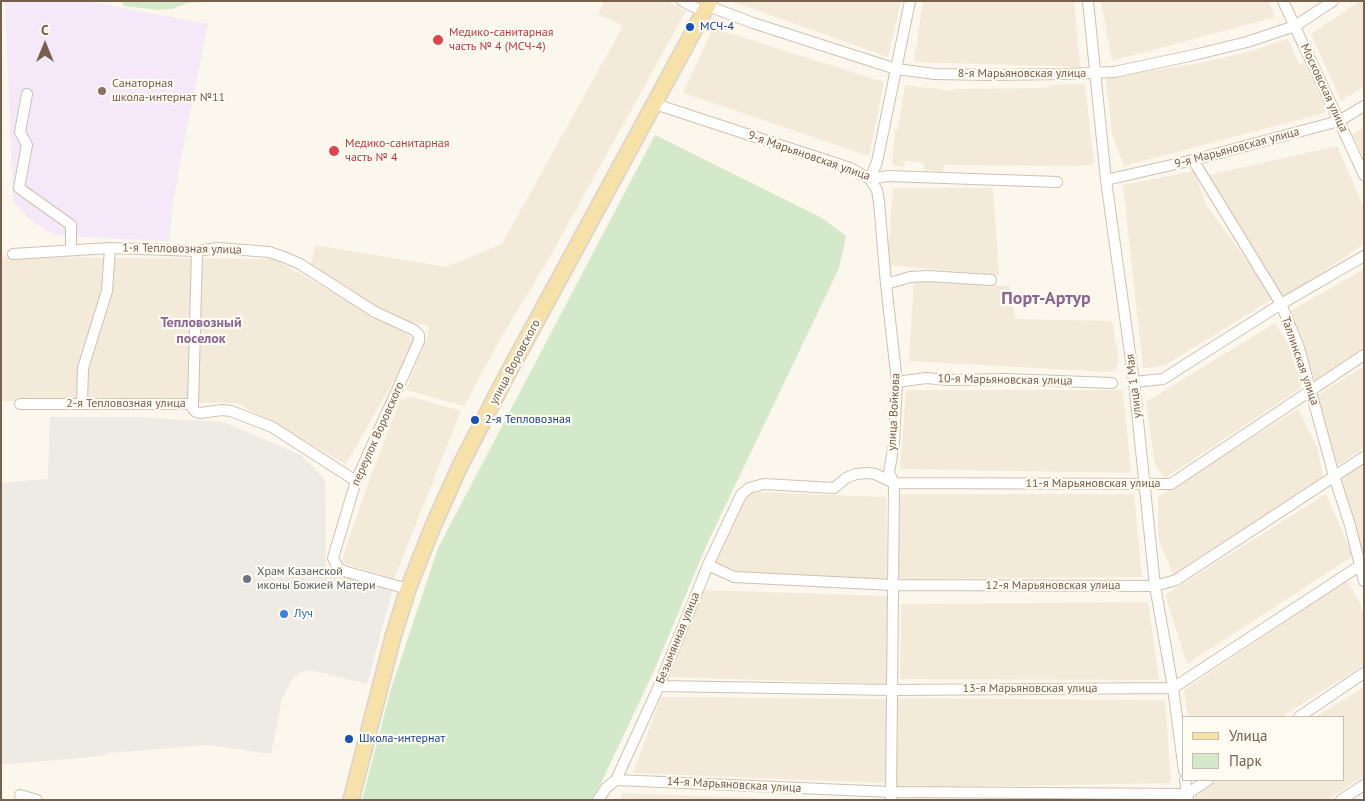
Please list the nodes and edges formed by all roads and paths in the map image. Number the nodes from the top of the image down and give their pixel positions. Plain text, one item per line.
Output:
1 (682, 1) edge
2 (910, 1) edge
3 (1088, 1) edge
4 (1283, 1) edge
5 (1333, 1) edge
6 (707, 6) edge
7 (1295, 26) junction
8 (896, 69) junction
9 (1096, 73) junction
10 (27, 94) dead end
11 (654, 104) junction
12 (1364, 106) edge
13 (1339, 121) junction
14 (1192, 160) junction
15 (1364, 175) edge
16 (870, 179) junction
17 (1106, 180) junction
18 (1057, 182) dead end
19 (110, 248) junction
20 (71, 250) junction
21 (197, 251) junction
22 (13, 254) dead end
23 (1364, 256) edge
24 (991, 280) dead end
25 (886, 284) junction
26 (1281, 304) junction
27 (419, 334) joint
28 (1364, 355) edge
29 (898, 382) junction
30 (1134, 382) junction
31 (1112, 383) dead end
32 (1311, 389) junction
33 (82, 403) junction
34 (20, 404) dead end
35 (192, 404) junction
36 (1364, 457) edge
37 (890, 466) junction
38 (875, 474) junction
39 (1334, 476) junction
40 (356, 481) junction
41 (894, 483) junction
42 (1144, 484) junction
43 (708, 565) junction
44 (1362, 565) edge
45 (1364, 581) edge
46 (893, 585) junction
47 (1155, 586) junction
48 (408, 589) junction
49 (1364, 673) edge
50 (659, 686) junction
51 (1172, 688) junction
52 (892, 690) junction
53 (1300, 716) edge
54 (1182, 757) edge
55 (616, 780) junction
56 (1185, 781) edge
57 (1207, 781) edge
58 (1364, 784) edge
59 (20, 795) dead end
60 (891, 796) edge
61 (1187, 797) edge
62 (37, 800) edge
63 (351, 800) edge
64 (598, 800) edge
65 (1341, 800) edge

1 - 6 street, 8-я Марьяновская улица
2 - 8 street
3 - 9 street, улица 1 Мая
4 - 7 street, Московская улица
5 - 7 street, 8-я Марьяновская улица
6 - 8 street, 8-я Марьяновская улица
6 - 11 main road, улица Воровского
7 - 9 street, 8-я Марьяновская улица
7 - 13 street, Московская улица
8 - 9 street, 8-я Марьяновская улица
8 - 16 street
9 - 17 street, улица 1 Мая
10 - 20 street
11 - 16 street, 9-я Марьяновская улица
11 - 48 main road, улица Воровского
12 - 13 street, 9-я Марьяновская улица
13 - 14 street, 9-я Марьяновская улица
13 - 15 street, Московская улица
14 - 17 street, 9-я Марьяновская улица
14 - 26 street, Таллинская улица
16 - 18 street, 9-я Марьяновская улица
16 - 25 street, улица Войкова
17 - 30 street, улица 1 Мая
19 - 20 street, 1-я Тепловозная улица
19 - 21 street, 1-я Тепловозная улица
19 - 33 street
20 - 22 street, 1-я Тепловозная улица
21 - 27 street, 1-я Тепловозная улица
21 - 35 street
23 - 26 street
24 - 25 street
25 - 29 street, улица Войкова
26 - 30 street
26 - 32 street, Таллинская улица
27 - 40 street, переулок Воровского
28 - 32 street, 11-я Марьяновская улица
29 - 31 street, 10-я Марьяновская улица
29 - 37 street, улица Войкова
30 - 42 street, улица 1 Мая
32 - 39 street, Таллинская улица
32 - 42 street, 11-я Марьяновская улица
33 - 34 street, 2-я Тепловозная улица
33 - 35 street, 2-я Тепловозная улица
35 - 40 street, 2-я Тепловозная улица
36 - 39 street, 12-я Марьяновская улица
37 - 38 street
37 - 41 street, улица Войкова
38 - 41 street, 11-я Марьяновская улица
38 - 43 street, Безымянная улица
39 - 44 street, Таллинская улица
39 - 47 street, 12-я Марьяновская улица
40 - 48 street, переулок Воровского
41 - 42 street, 11-я Марьяновская улица
41 - 46 street, улица Войкова
42 - 47 street, улица 1 Мая
43 - 46 street, 12-я Марьяновская улица
43 - 50 street, Безымянная улица
44 - 45 street, Таллинская улица
44 - 51 street
46 - 47 street, 12-я Марьяновская улица
46 - 52 street, улица Войкова
47 - 51 street, улица 1 Мая
48 - 63 main road, улица Воровского
49 - 53 street
50 - 52 street, 13-я Марьяновская улица
50 - 55 street, Безымянная улица
51 - 52 street, 13-я Марьяновская улица
51 - 54 street, улица 1 Мая
52 - 60 street, улица Войкова
55 - 60 street, 14-я Марьяновская улица
55 - 64 street, Безымянная улица
56 - 61 street
57 - 61 street
58 - 65 street
59 - 62 street
60 - 61 street, 14-я Марьяновская улица

